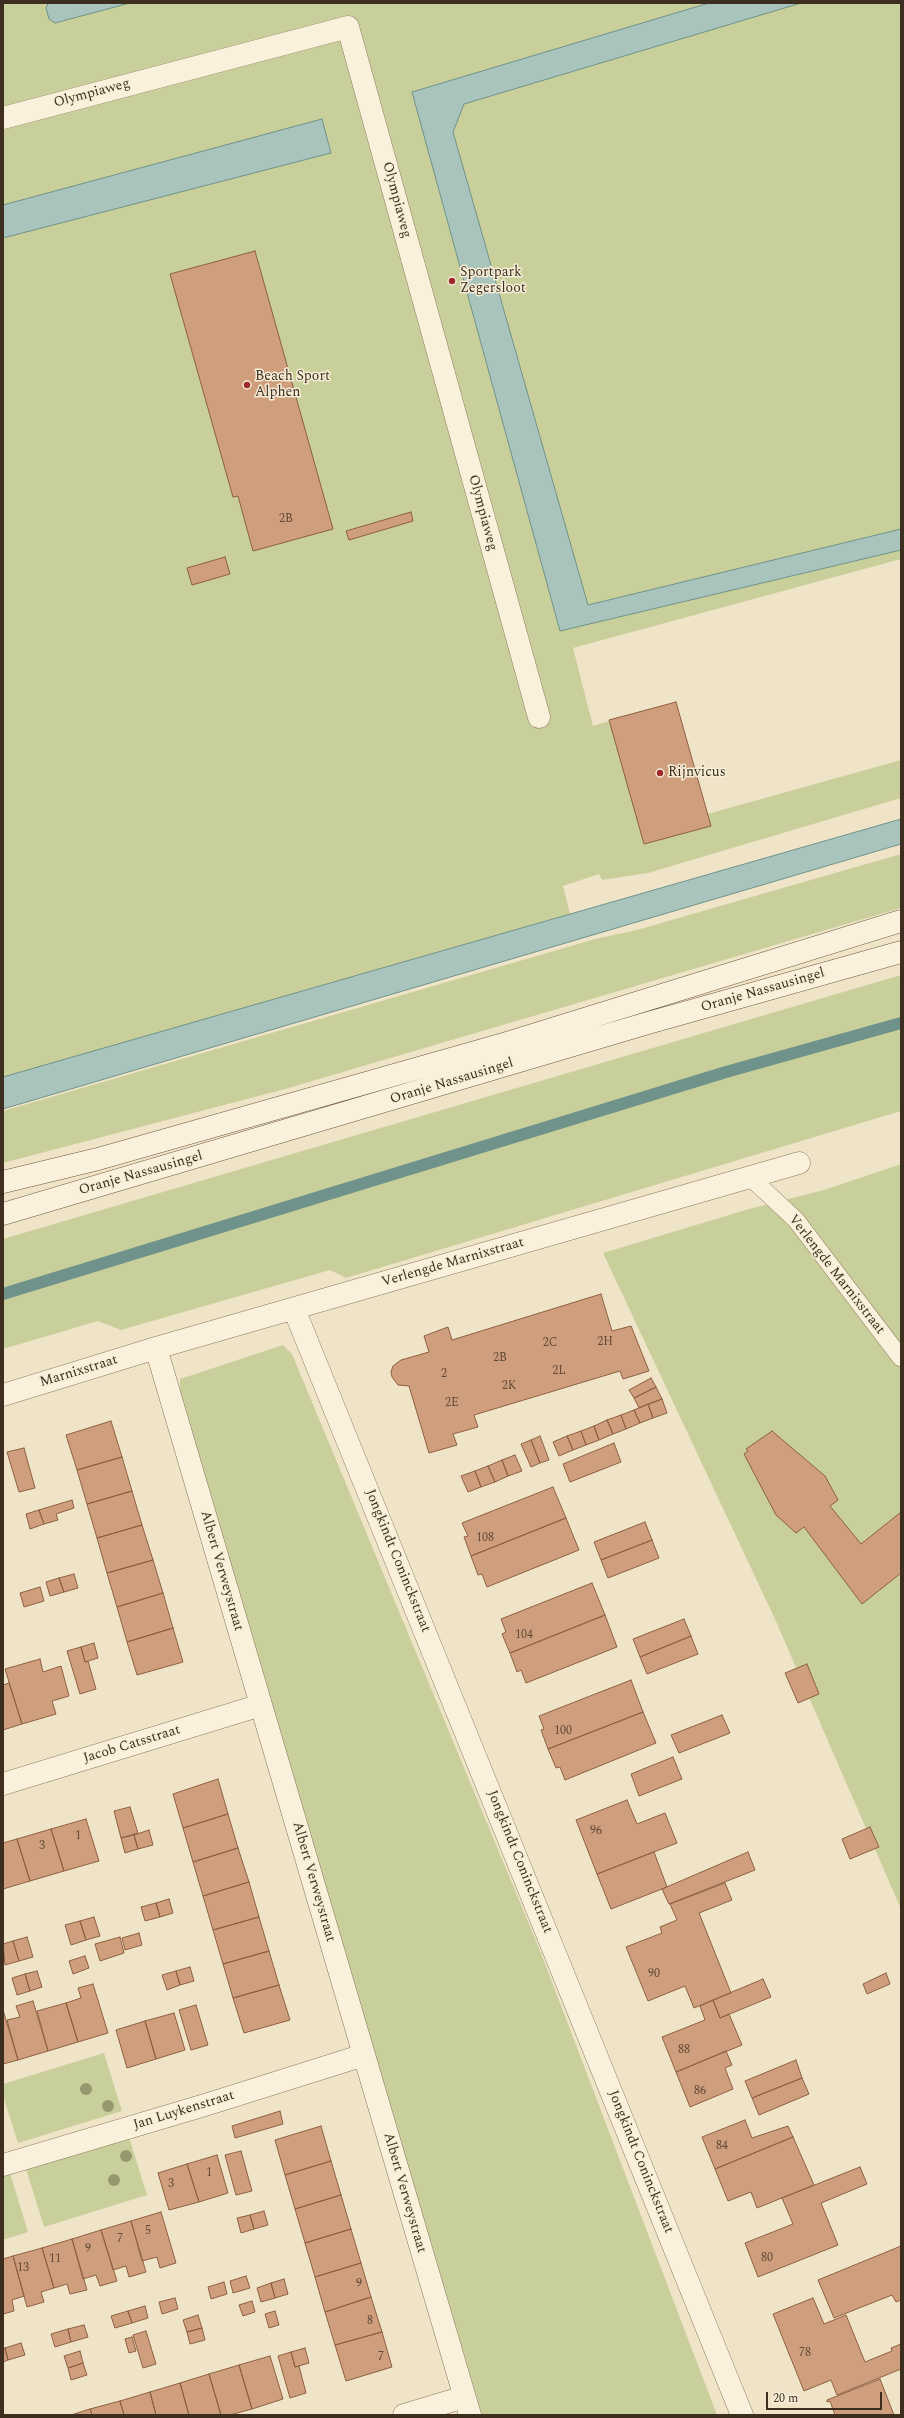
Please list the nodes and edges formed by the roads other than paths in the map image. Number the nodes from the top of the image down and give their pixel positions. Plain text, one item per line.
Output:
1 (3, 118) edge
2 (539, 717) dead end
3 (901, 921) edge
4 (901, 952) edge
5 (799, 1163) dead end
6 (751, 1178) junction
7 (3, 1182) edge
8 (3, 1214) edge
9 (294, 1309) junction
10 (156, 1348) junction
11 (901, 1358) edge
12 (3, 1395) edge
13 (261, 1705) junction
14 (3, 1784) edge
15 (364, 2055) junction
16 (3, 2165) edge
17 (467, 2406) edge
18 (404, 2415) edge
19 (742, 2415) edge

1 - 2 street, Olympiaweg
3 - 7 street, Oranje Nassausingel
4 - 8 street, Oranje Nassausingel
5 - 6 street, Verlengde Marnixstraat
6 - 9 street, Verlengde Marnixstraat
6 - 11 lane, Verlengde Marnixstraat
9 - 10 street, Verlengde Marnixstraat
9 - 19 street, Jongkindt Coninckstraat
10 - 12 street, Marnixstraat
10 - 13 street, Albert Verweystraat
13 - 14 street, Jacob Catsstraat
13 - 15 street, Albert Verweystraat
15 - 16 street, Jan Luykenstraat
15 - 17 street, Albert Verweystraat
17 - 18 street

